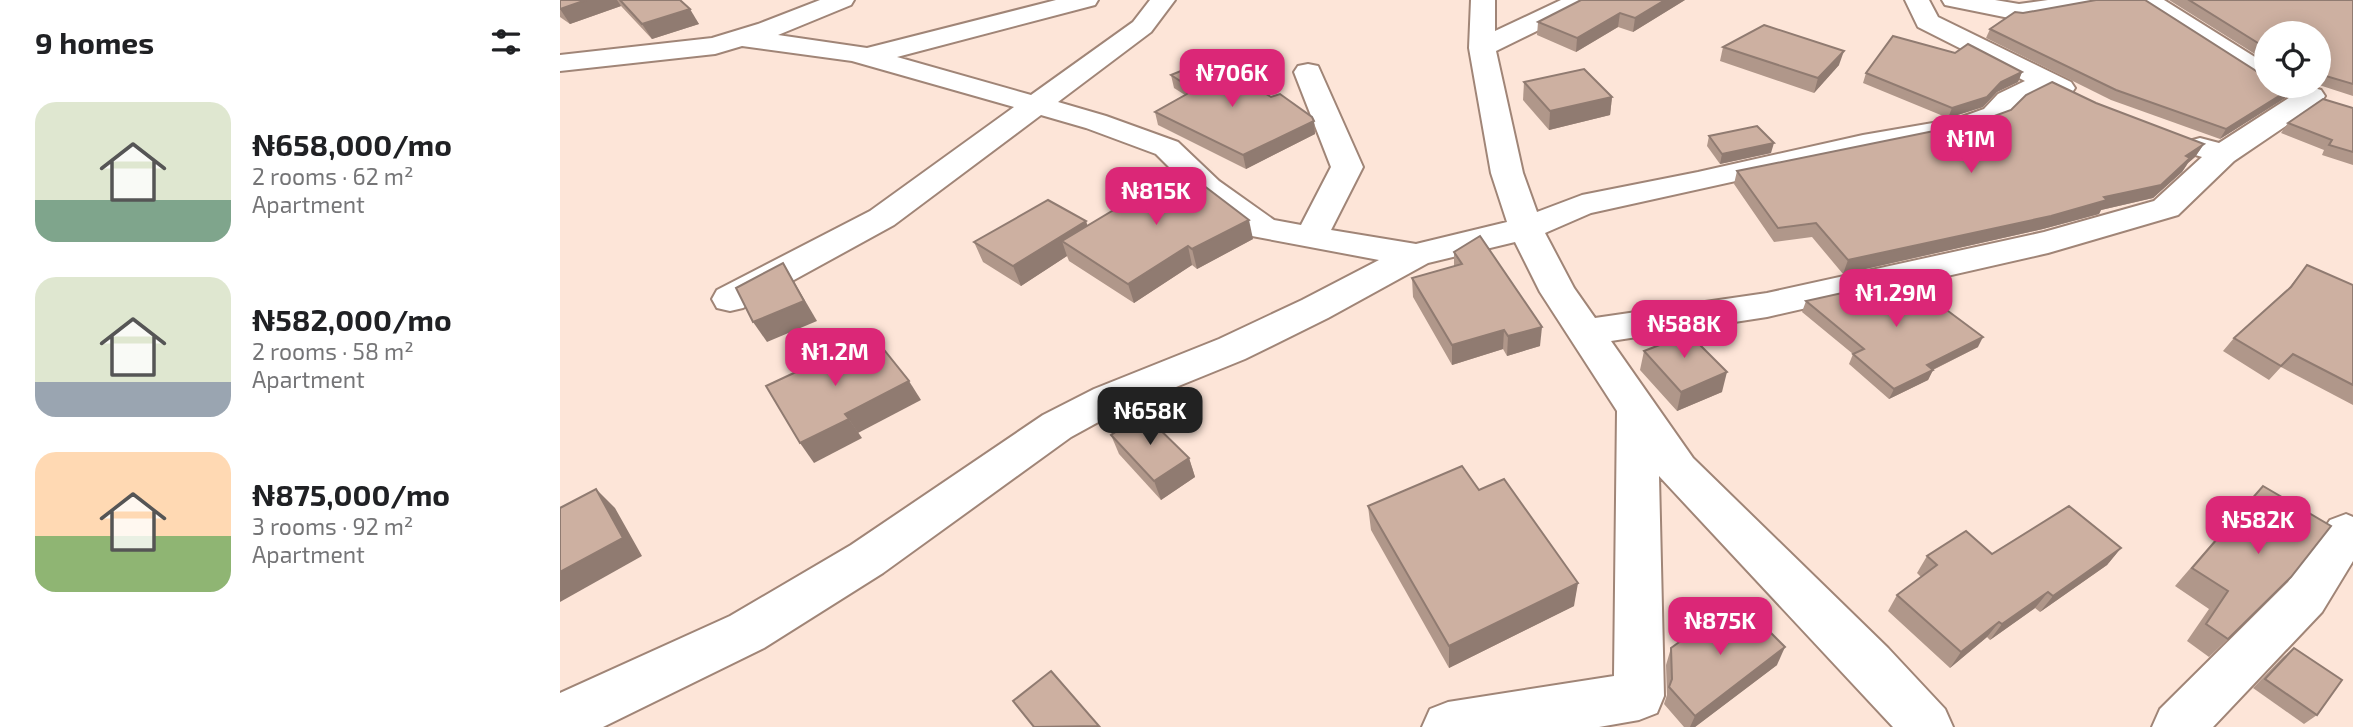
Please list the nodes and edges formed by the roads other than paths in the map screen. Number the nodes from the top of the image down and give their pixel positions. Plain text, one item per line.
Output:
1 (842, 0) edge
2 (1086, 0) edge
3 (1163, 0) edge
4 (1482, 0) edge
5 (1581, 0) edge
6 (1917, 0) edge
7 (1954, 0) edge
8 (2096, 0) edge
9 (2154, 1) edge
10 (741, 38) junction
11 (1482, 48) junction
12 (867, 56) junction
13 (560, 63) edge
14 (2254, 68) edge
15 (1308, 72) dead end
16 (2047, 81) junction
17 (2307, 98) edge
18 (2089, 103) edge
19 (1038, 104) junction
20 (2178, 139) edge
21 (2222, 154) junction
22 (1526, 229) junction
23 (1311, 237) junction
24 (1416, 255) junction
25 (730, 299) dead end
26 (1587, 332) junction
27 (1637, 408) junction
28 (2353, 537) edge
29 (576, 716) edge
30 (1448, 727) edge
31 (1927, 727) edge
32 (2178, 727) edge

1 - 10 street
2 - 12 street
3 - 19 street
4 - 11 street
5 - 11 street
6 - 16 street
7 - 8 street
9 - 14 street
10 - 12 street
10 - 13 street
11 - 22 street
12 - 19 street
15 - 23 street
16 - 18 street
16 - 22 street
17 - 21 street
19 - 23 street
19 - 25 street
20 - 21 street
21 - 26 street
22 - 24 street
22 - 26 street
23 - 24 street
24 - 29 street
26 - 27 street
27 - 30 street
27 - 31 street
28 - 32 street

